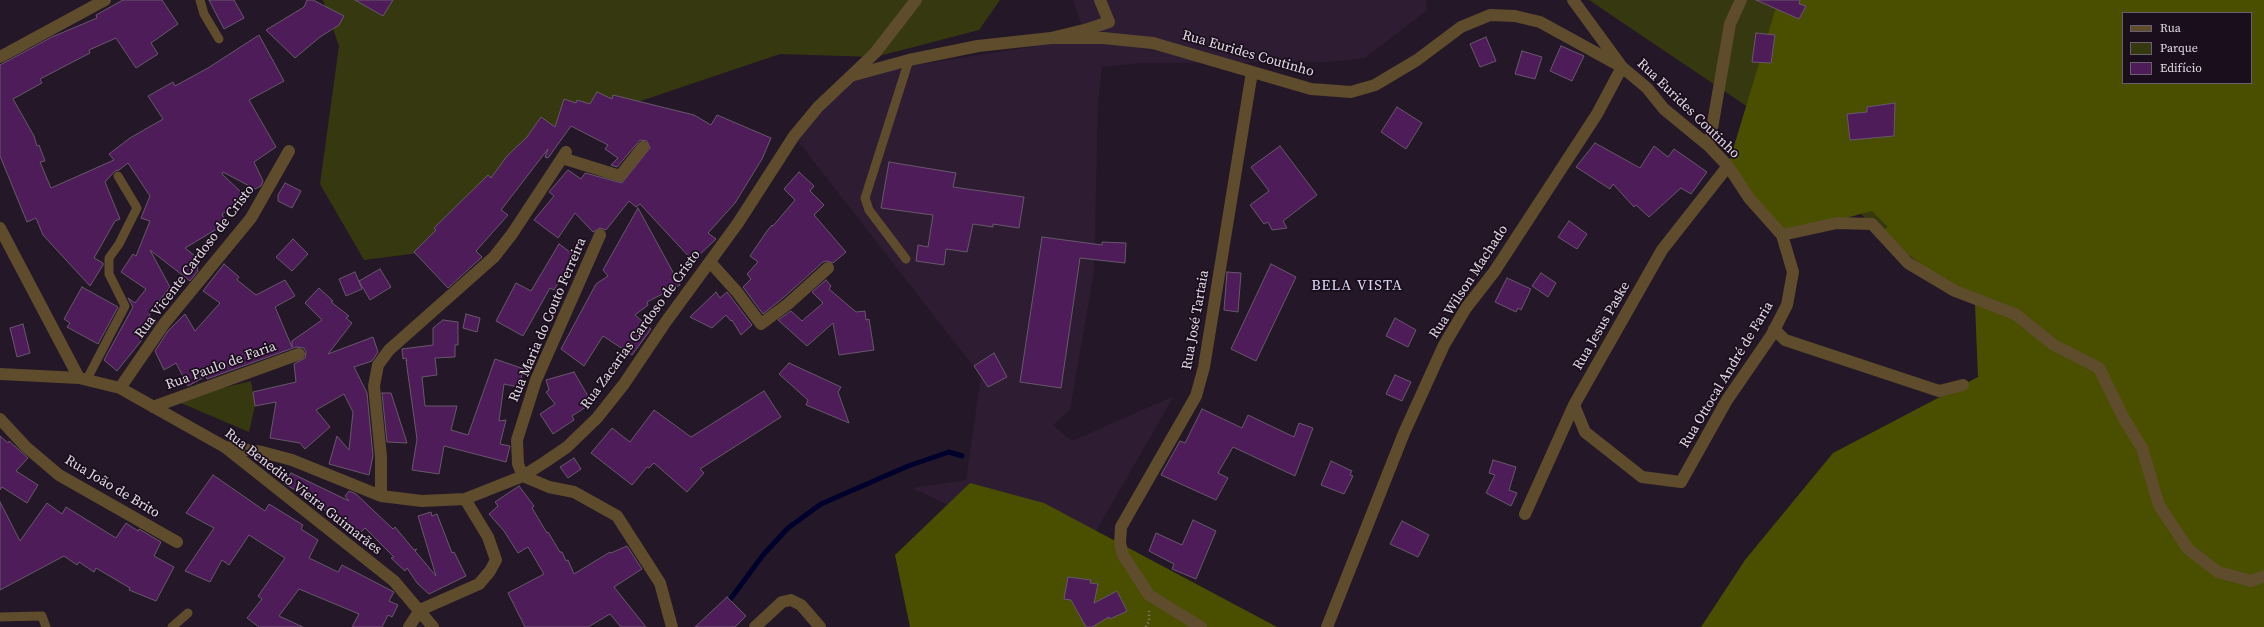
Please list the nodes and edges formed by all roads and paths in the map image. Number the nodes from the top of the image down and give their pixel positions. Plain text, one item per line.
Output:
1 (105, 0) edge
2 (200, 0) edge
3 (916, 0) edge
4 (1100, 0) edge
5 (1573, 0) edge
6 (1741, 0) edge
7 (1051, 38) junction
8 (219, 39) dead end
9 (0, 57) edge
10 (909, 60) junction
11 (1622, 67) junction
12 (1252, 72) junction
13 (853, 75) junction
14 (1709, 146) junction
15 (643, 147) dead end
16 (290, 151) dead end
17 (1728, 166) junction
18 (118, 176) dead end
19 (0, 228) edge
20 (600, 234) dead end
21 (1782, 235) junction
22 (906, 259) dead end
23 (710, 262) junction
24 (828, 268) dead end
25 (1774, 329) junction
26 (299, 354) dead end
27 (0, 374) edge
28 (83, 378) junction
29 (1963, 385) dead end
30 (120, 388) junction
31 (1574, 405) junction
32 (153, 407) junction
33 (0, 419) edge
34 (225, 447) junction
35 (523, 476) junction
36 (381, 496) junction
37 (465, 499) junction
38 (1525, 514) dead end
39 (177, 542) dead end
40 (2264, 576) edge
41 (420, 610) junction
42 (188, 613) dead end
43 (0, 617) edge
44 (46, 627) edge
45 (172, 627) edge
46 (409, 627) edge
47 (433, 627) edge
48 (672, 627) edge
49 (755, 627) edge
50 (820, 627) edge
51 (1201, 627) edge
52 (1327, 627) edge

1 - 9 street
2 - 8 lane
3 - 13 street, Rua Zacarias Cardoso de Cristo
4 - 7 street
5 - 11 street
6 - 14 street
7 - 10 street
7 - 12 street, Rua Eurides Coutinho
10 - 13 street
10 - 22 lane
11 - 12 street, Rua Eurides Coutinho
11 - 14 street, Rua Eurides Coutinho
11 - 52 street, Rua Wilson Machado
12 - 51 street, Rua José Tartaia
13 - 23 street, Rua Zacarias Cardoso de Cristo
14 - 17 street, Rua Eurides Coutinho
15 - 36 street
16 - 30 street, Rua Vicente Cardoso de Cristo
17 - 21 street, Rua Eurides Coutinho
17 - 31 street, Rua Jesus Paske
18 - 28 lane
19 - 28 street
20 - 35 street, Rua Maria do Couto Ferreira
21 - 25 street, Rua Ottocal André de Faria
21 - 40 street
23 - 24 street
23 - 35 street, Rua Zacarias Cardoso de Cristo
25 - 29 street
25 - 31 street, Rua Ottocal André de Faria
26 - 32 street, Rua Paulo de Faria
27 - 28 street, Rua Benedito Vieira Guimarães
28 - 30 street, Rua Benedito Vieira Guimarães
30 - 32 street, Rua Benedito Vieira Guimarães
31 - 38 street, Rua Jesus Paske
32 - 34 street, Rua Benedito Vieira Guimarães
33 - 39 street, Rua João de Brito
34 - 36 street, Rua Zacarias Cardoso de Cristo
34 - 41 street, Rua Benedito Vieira Guimarães
35 - 37 street, Rua Zacarias Cardoso de Cristo
35 - 48 street
36 - 37 street, Rua Zacarias Cardoso de Cristo
37 - 41 street
41 - 46 street
41 - 47 street, Rua Benedito Vieira Guimarães
42 - 45 lane
43 - 44 lane
49 - 50 street

